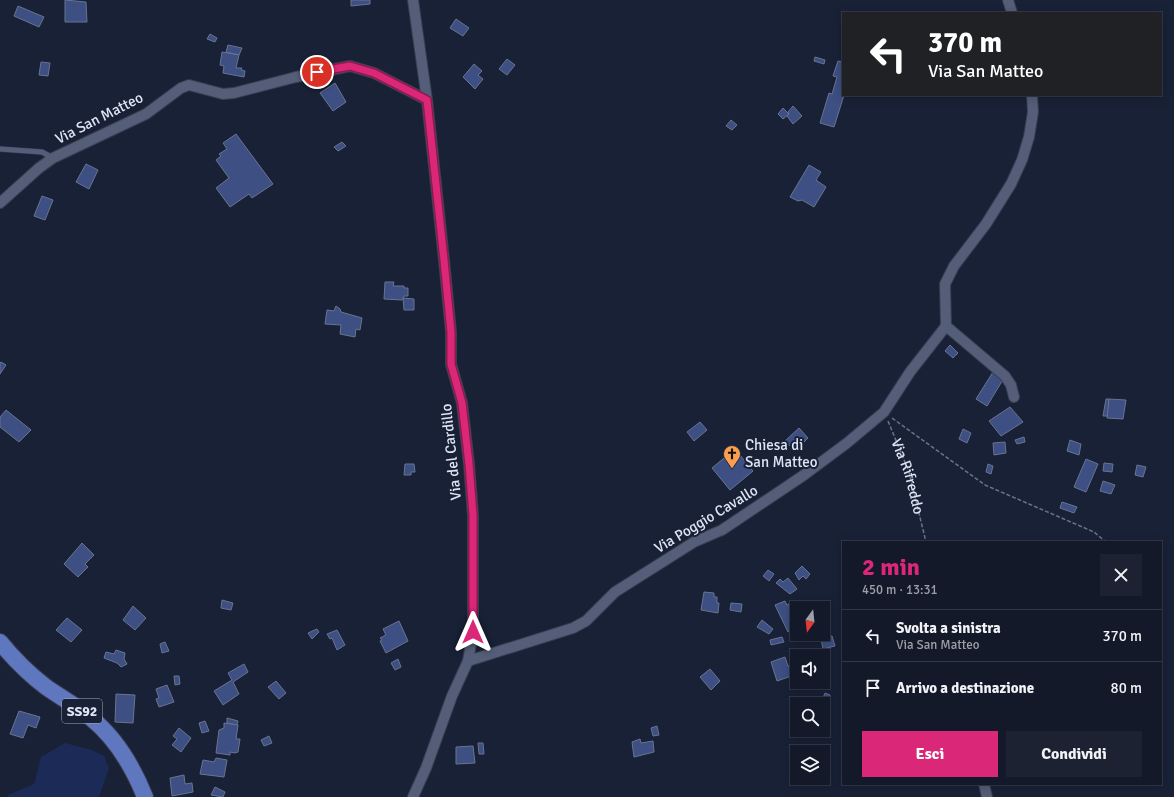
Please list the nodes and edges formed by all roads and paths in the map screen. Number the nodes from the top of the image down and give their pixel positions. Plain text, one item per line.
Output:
1 (413, 0) edge
2 (1008, 0) edge
3 (1012, 12) edge
4 (1032, 96) edge
5 (427, 100) junction
6 (0, 149) edge
7 (52, 158) junction
8 (0, 203) edge
9 (946, 326) junction
10 (1014, 397) dead end
11 (884, 412) junction
12 (926, 541) edge
13 (1105, 541) edge
14 (0, 642) edge
15 (468, 661) junction
16 (984, 785) edge
17 (145, 797) edge
18 (413, 797) edge
19 (987, 797) edge

1 - 5 street, Via del Cardillo
2 - 3 street
4 - 9 street
5 - 7 street, Via San Matteo
5 - 15 street, Via del Cardillo
6 - 7 lane
7 - 8 street, Via San Matteo
9 - 10 street
9 - 11 street, Via Poggio Cavallo
11 - 12 path, Via Rifreddo
11 - 13 path
11 - 15 street, Via Poggio Cavallo
14 - 17 main road, SS92
15 - 18 street, Via del Cardillo
16 - 19 street

